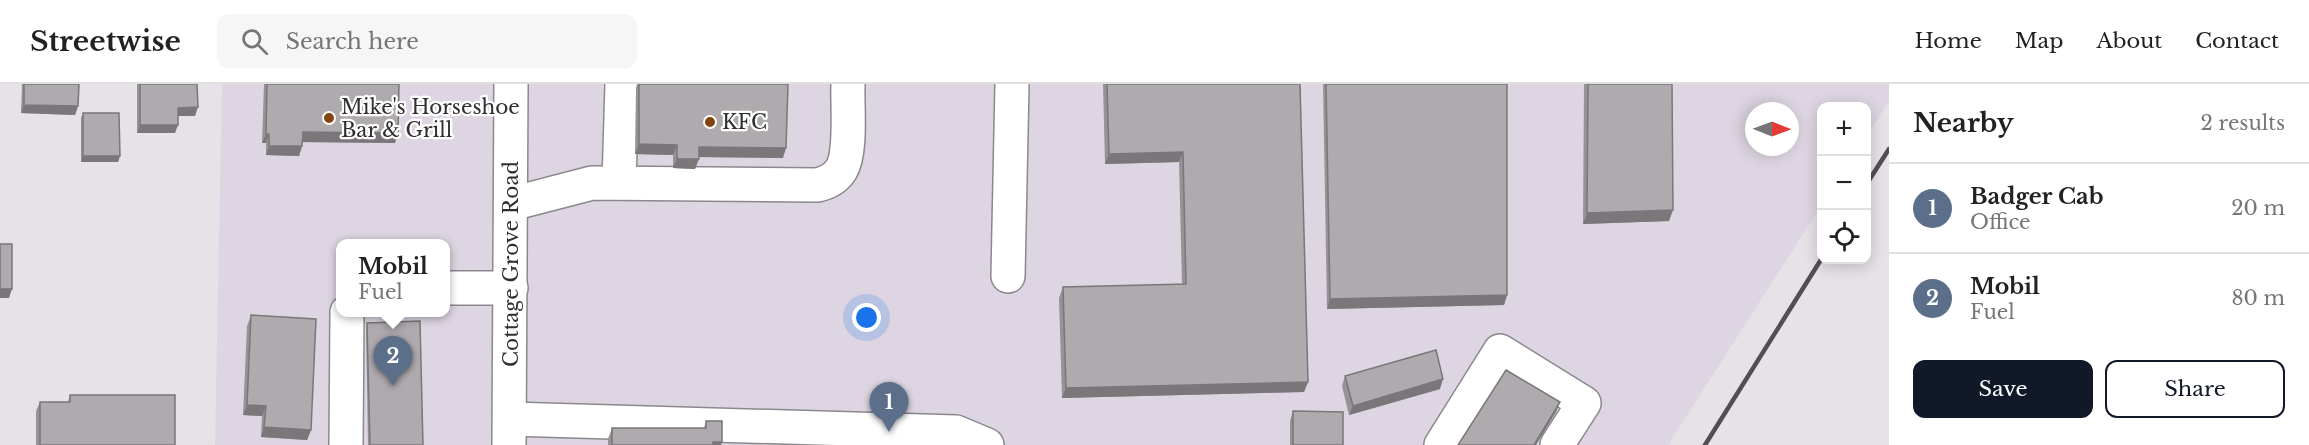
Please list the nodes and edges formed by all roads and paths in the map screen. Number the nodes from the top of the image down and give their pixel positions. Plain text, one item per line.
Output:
1 (511, 84) edge
2 (622, 84) edge
3 (848, 84) edge
4 (1012, 84) edge
5 (619, 183) junction
6 (511, 204) junction
7 (1008, 276) dead end
8 (450, 288) edge
9 (511, 288) junction
10 (347, 317) edge
11 (509, 432) edge
12 (346, 445) edge
13 (987, 445) edge
14 (1441, 445) edge
15 (1557, 445) edge

1 - 6 street, Cottage Grove Road
2 - 5 street
3 - 5 street
4 - 7 street
5 - 6 street
6 - 9 street, Cottage Grove Road
8 - 9 street
9 - 11 street, Cottage Grove Road
10 - 12 street
11 - 13 street
14 - 15 street

